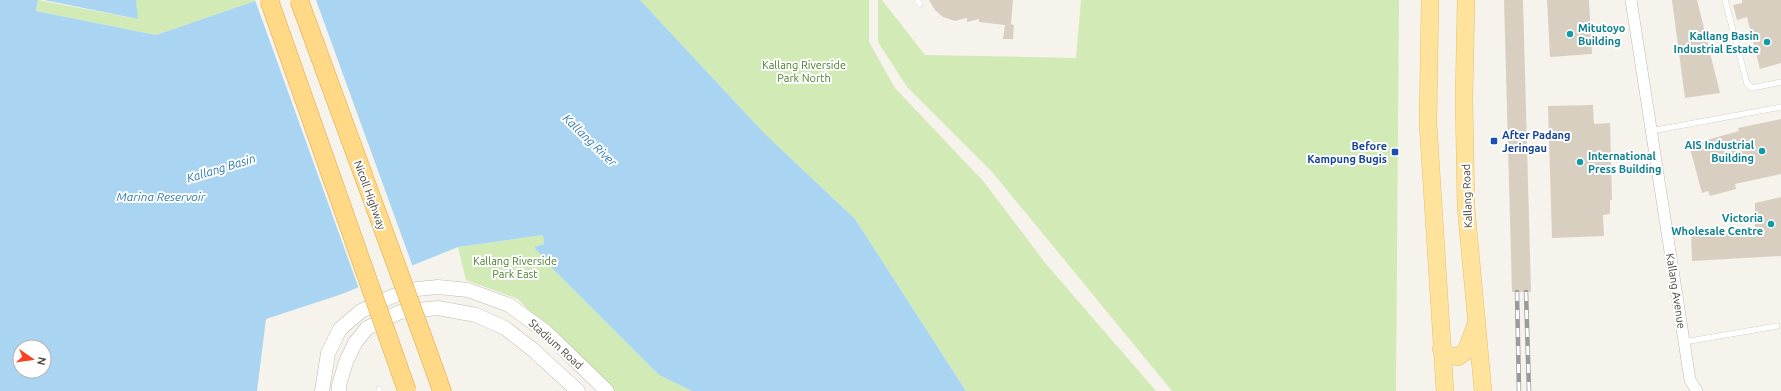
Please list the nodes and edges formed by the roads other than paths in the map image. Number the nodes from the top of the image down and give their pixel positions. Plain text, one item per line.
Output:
1 (269, 0) edge
2 (299, 0) edge
3 (1430, 0) edge
4 (1466, 0) edge
5 (1631, 0) edge
6 (1725, 0) edge
7 (1781, 82) edge
8 (1781, 107) edge
9 (1651, 130) junction
10 (1476, 325) junction
11 (1777, 326) dead end
12 (1684, 342) junction
13 (1441, 349) junction
14 (322, 391) edge
15 (339, 391) edge
16 (407, 391) edge
17 (442, 391) edge
18 (578, 391) edge
19 (606, 391) edge
20 (1445, 391) edge
21 (1483, 391) edge
22 (1697, 391) edge

1 - 16 highway, bridge
2 - 17 highway, Nicoll Highway, bridge
3 - 13 main road
4 - 10 main road, Kallang Road
5 - 9 street, Kallang Avenue
6 - 7 lane
8 - 9 lane
9 - 12 street, Kallang Avenue
10 - 13 main road
10 - 21 main road, Kallang Road
11 - 12 lane
12 - 22 street, Kallang Avenue
13 - 20 main road
14 - 19 street, Stadium Road
15 - 18 street, Stadium Road

